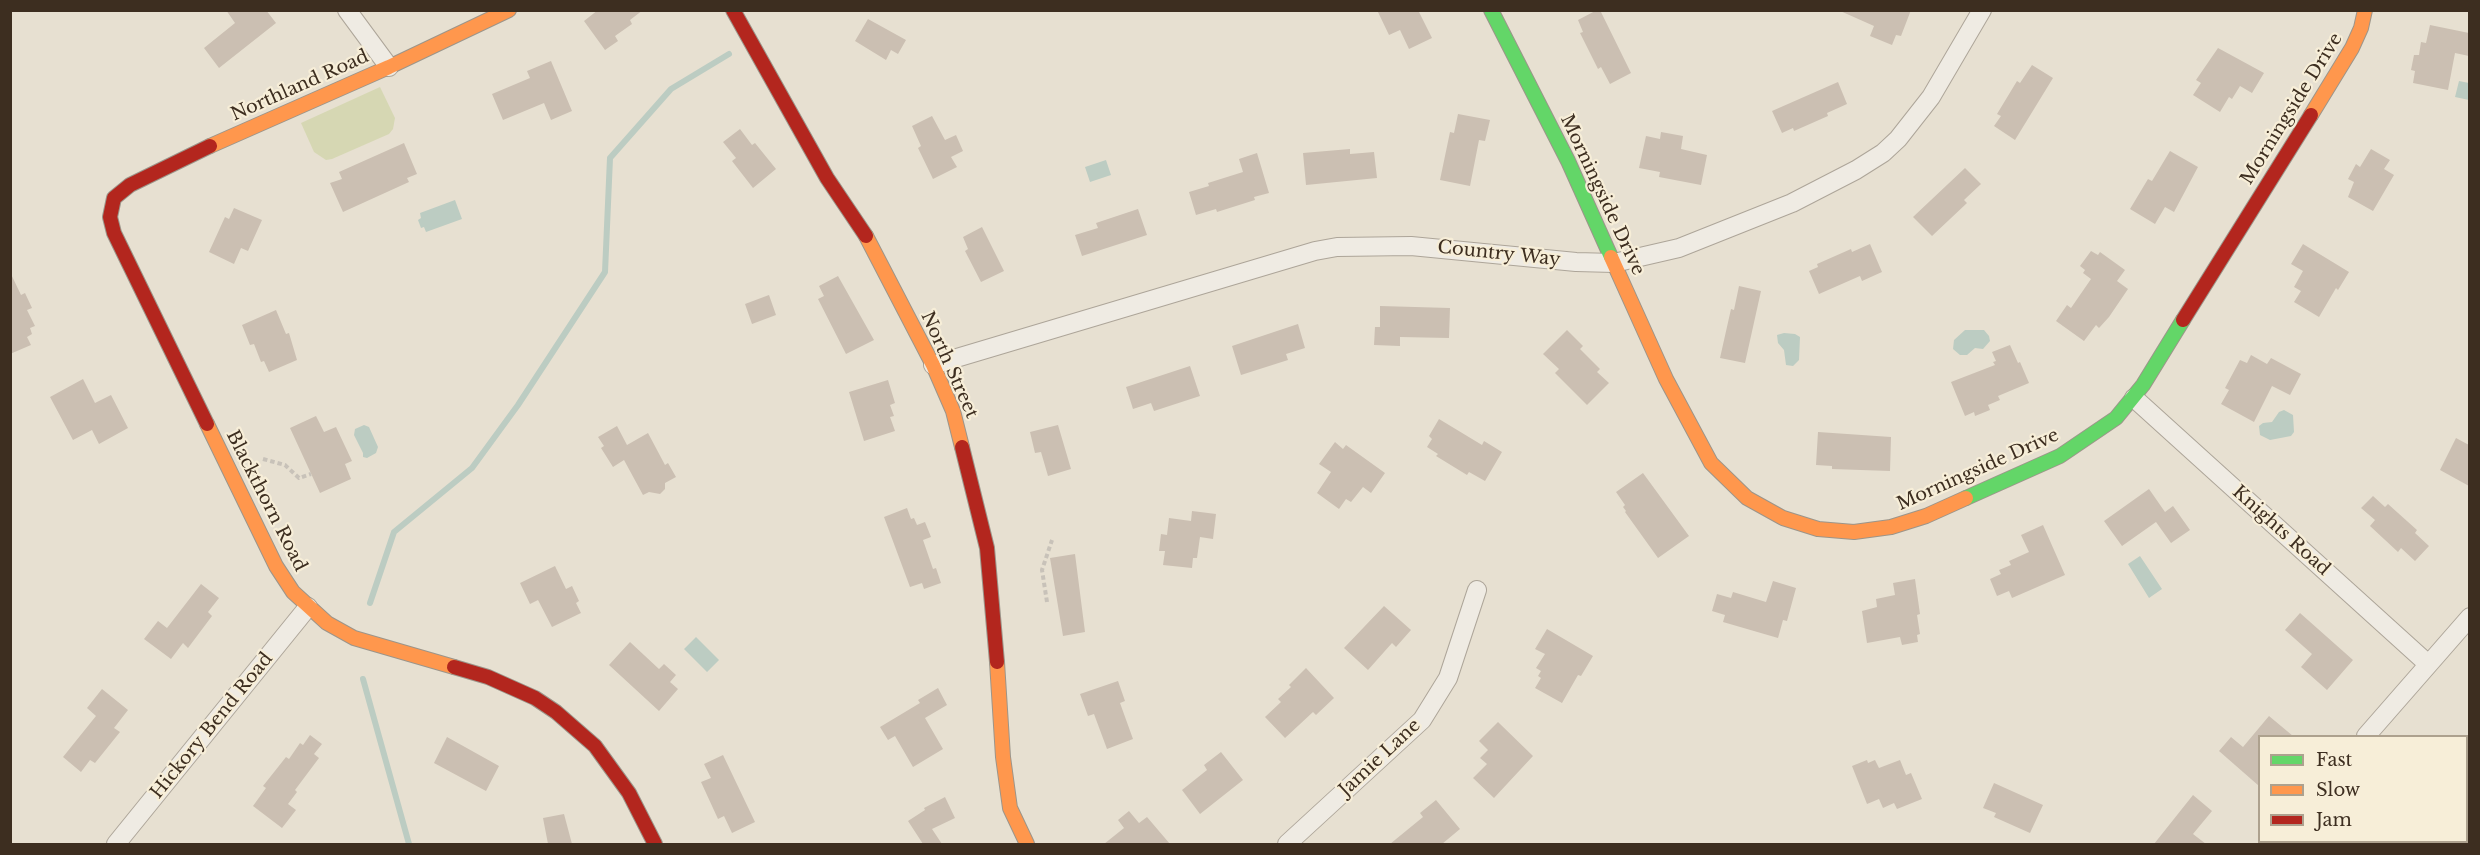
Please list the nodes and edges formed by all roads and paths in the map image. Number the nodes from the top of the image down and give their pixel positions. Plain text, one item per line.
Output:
1 (346, 10) edge
2 (509, 10) edge
3 (733, 10) edge
4 (1491, 10) edge
5 (1982, 10) edge
6 (2366, 10) edge
7 (389, 67) junction
8 (112, 203) joint
9 (1614, 263) junction
10 (933, 365) junction
11 (2134, 398) junction
12 (263, 459) dead end
13 (311, 474) dead end
14 (1052, 540) dead end
15 (1477, 590) dead end
16 (1047, 602) dead end
17 (308, 607) junction
18 (2469, 617) edge
19 (2428, 664) junction
20 (2367, 735) edge
21 (116, 844) edge
22 (655, 844) edge
23 (1027, 844) edge
24 (1287, 844) edge

1 - 7 street
2 - 7 street, Northland Road
3 - 10 street, North Street
4 - 9 street, Morningside Drive
5 - 9 street, Country Way
6 - 11 street, Morningside Drive
7 - 8 street, Northland Road
8 - 17 street, Blackthorn Road
9 - 10 street, Country Way
9 - 11 street, Morningside Drive
10 - 23 street, North Street
11 - 19 street, Knights Road
12 - 13 path
14 - 16 path
15 - 24 street, Jamie Lane
17 - 21 street, Hickory Bend Road
17 - 22 street, Blackthorn Road
18 - 19 street
19 - 20 street

